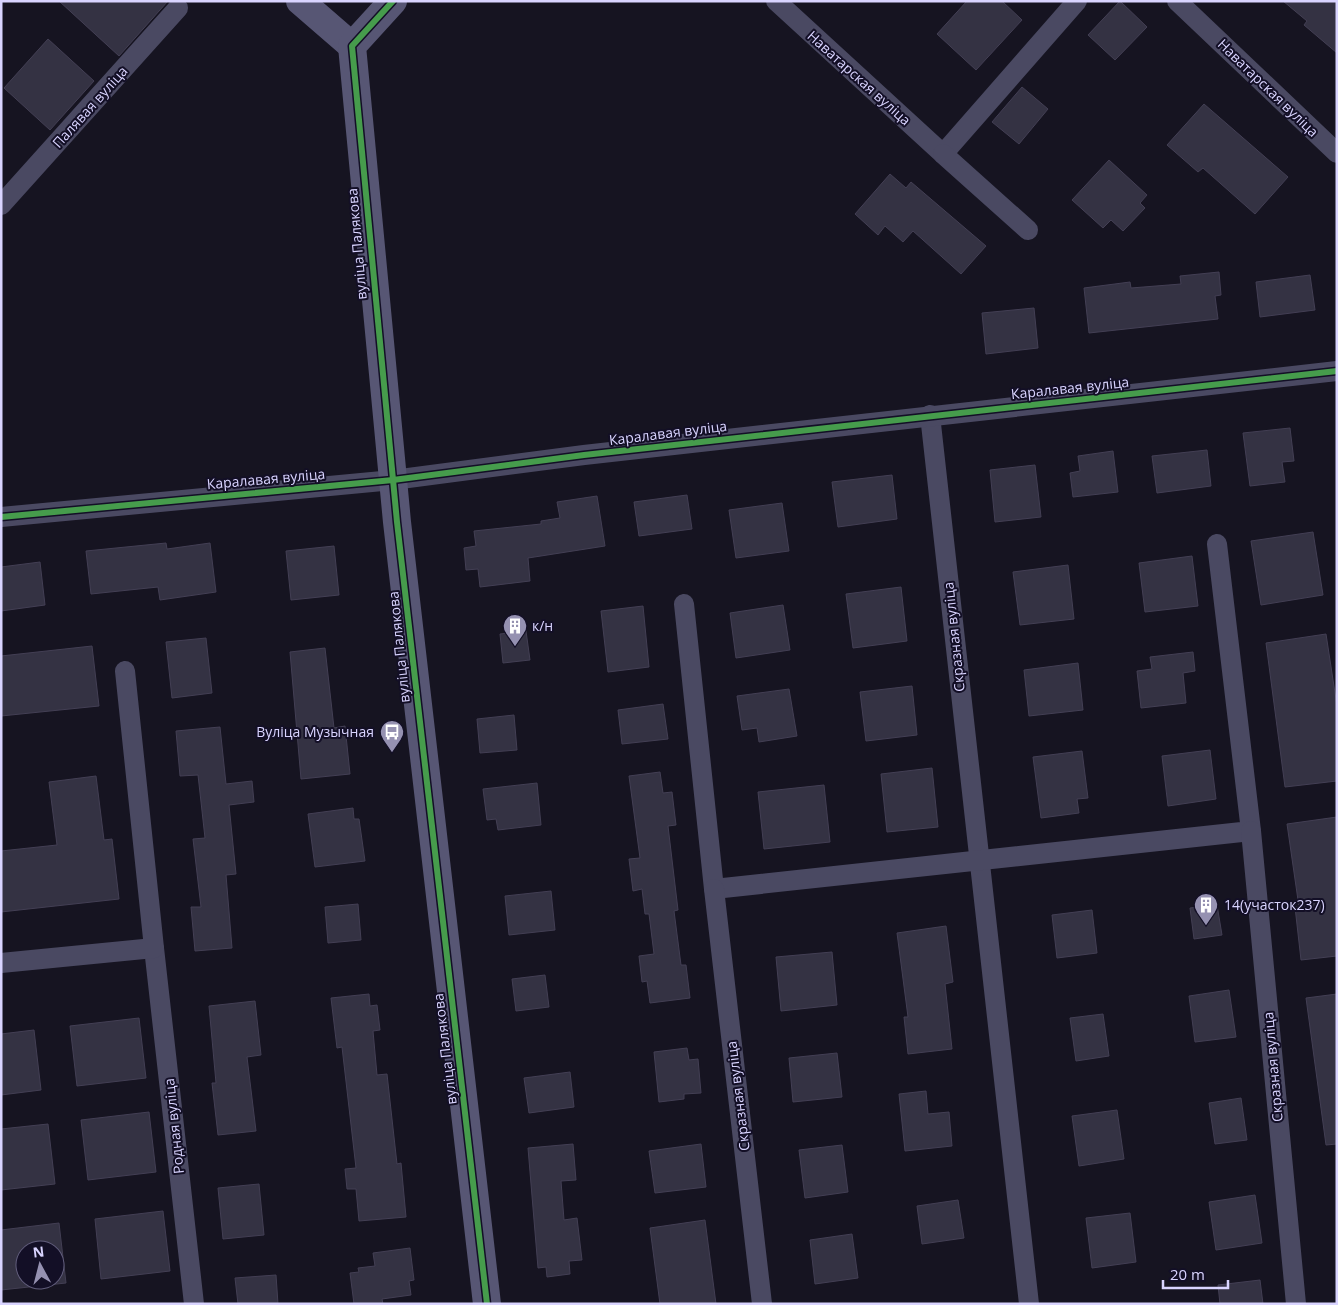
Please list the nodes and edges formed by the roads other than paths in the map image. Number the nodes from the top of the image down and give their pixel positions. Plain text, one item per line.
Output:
1 (300, 1) edge
2 (393, 1) edge
3 (776, 1) edge
4 (1077, 1) edge
5 (1177, 1) edge
6 (178, 8) dead end
7 (352, 46) junction
8 (1337, 153) edge
9 (943, 154) junction
10 (1, 205) edge
11 (1028, 230) dead end
12 (1337, 371) edge
13 (930, 415) junction
14 (393, 480) junction
15 (1, 517) edge
16 (1217, 544) dead end
17 (684, 604) dead end
18 (124, 671) dead end
19 (1251, 831) junction
20 (978, 859) junction
21 (714, 889) junction
22 (154, 948) junction
23 (1, 963) edge
24 (194, 1304) edge
25 (488, 1304) edge
26 (762, 1304) edge
27 (1029, 1304) edge
28 (1296, 1304) edge

1 - 7 street
2 - 7 street
3 - 9 street, Наватарская вуліца
4 - 9 street
5 - 8 street, Наватарская вуліца
6 - 10 street, Палявая вуліца
7 - 14 street, вуліца Палякова
9 - 11 street, Наватарская вуліца
12 - 13 street, Каралавая вуліца
13 - 14 street, Каралавая вуліца
13 - 20 street, Скразная вуліца
14 - 15 street, Каралавая вуліца
14 - 25 street, вуліца Палякова
16 - 19 street, Скразная вуліца
17 - 21 street, Скразная вуліца
18 - 22 street, Родная вуліца
19 - 20 street
19 - 28 street, Скразная вуліца
20 - 21 street
20 - 27 street, Скразная вуліца
21 - 26 street, Скразная вуліца
22 - 23 street
22 - 24 street, Родная вуліца

